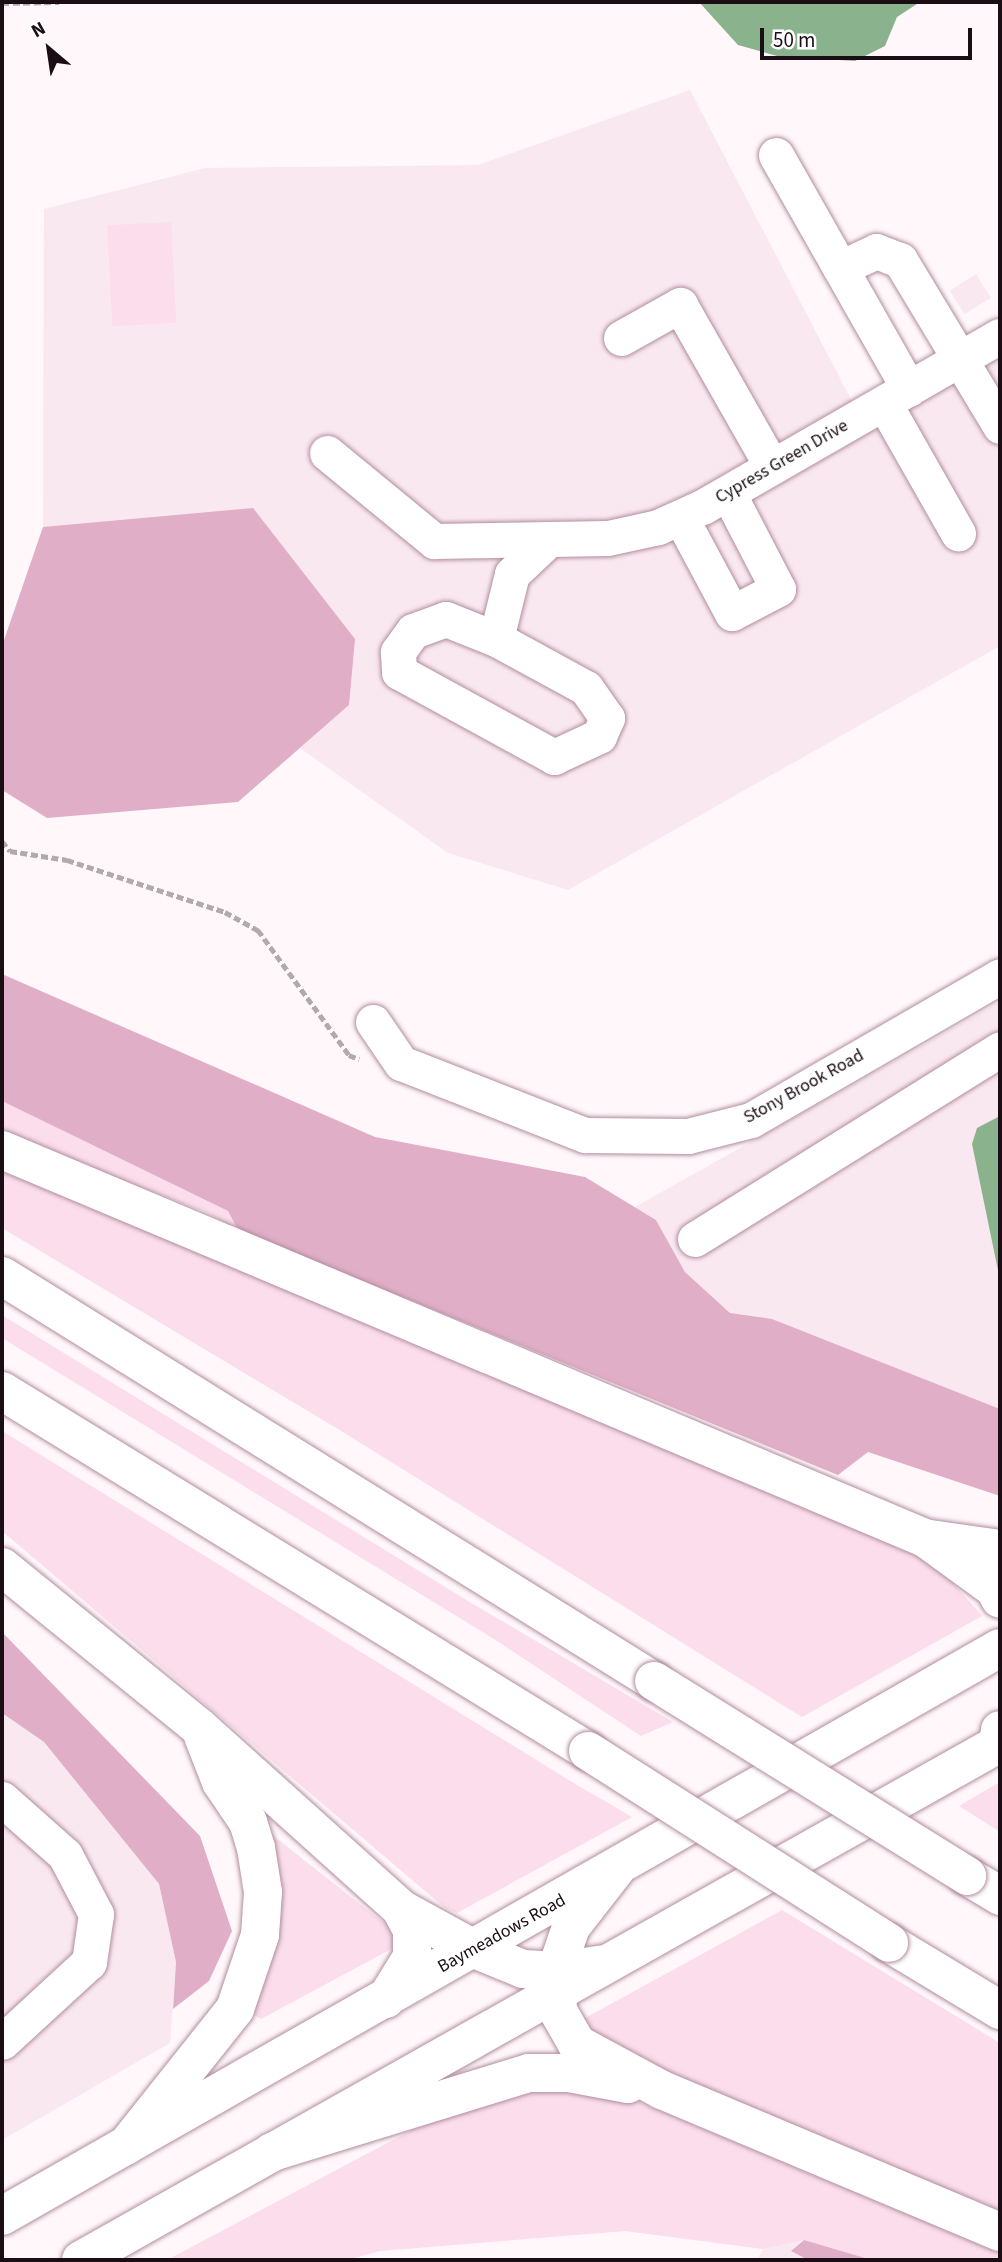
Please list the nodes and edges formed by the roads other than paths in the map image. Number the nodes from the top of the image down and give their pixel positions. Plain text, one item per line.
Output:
1 (776, 155) dead end
2 (840, 268) junction
3 (1000, 336) edge
4 (621, 338) dead end
5 (962, 358) junction
6 (897, 396) junction
7 (1000, 426) edge
8 (327, 453) dead end
9 (772, 467) junction
10 (728, 493) junction
11 (681, 518) junction
12 (958, 533) dead end
13 (547, 541) junction
14 (496, 639) junction
15 (1000, 976) edge
16 (373, 1023) dead end
17 (1000, 1049) edge
18 (2, 1150) edge
19 (695, 1239) dead end
20 (2, 1276) edge
21 (2, 1391) edge
22 (925, 1538) junction
23 (1000, 1549) edge
24 (2, 1567) edge
25 (1000, 1598) edge
26 (1000, 1648) edge
27 (199, 1727) junction
28 (999, 1739) edge
29 (2, 1798) edge
30 (616, 1869) junction
31 (1000, 1896) edge
32 (401, 1909) junction
33 (474, 1949) junction
34 (555, 1982) junction
35 (386, 1999) junction
36 (1000, 2010) edge
37 (2, 2042) edge
38 (662, 2090) junction
39 (126, 2146) junction
40 (272, 2152) junction
41 (2, 2216) edge
42 (1000, 2232) edge
43 (81, 2260) edge

1 - 2 street
2 - 5 street
2 - 6 street
3 - 5 street, Cypress Green Drive
4 - 9 street
5 - 6 street, Cypress Green Drive
5 - 7 street
6 - 9 street, Cypress Green Drive
6 - 12 street
8 - 13 street, Cypress Green Drive
9 - 10 street, Cypress Green Drive
10 - 11 street, Cypress Green Drive
10 - 11 street
11 - 13 street, Cypress Green Drive
13 - 14 street
14 - 14 street
15 - 16 street, Stony Brook Road
17 - 19 street
18 - 22 main road
20 - 31 main road, bridge
21 - 36 main road, bridge
22 - 23 main road
22 - 25 main road
24 - 27 main road
26 - 30 main road, Baymeadows Road
27 - 32 main road
27 - 39 main road
28 - 34 main road
29 - 37 street
30 - 33 main road, Baymeadows Road
30 - 34 main road
32 - 33 main road
32 - 35 main road
33 - 34 main road
33 - 35 main road, Baymeadows Road
34 - 38 main road
34 - 40 main road
35 - 39 main road, Baymeadows Road
38 - 40 main road
38 - 42 main road
39 - 41 main road, Baymeadows Road
40 - 43 main road

